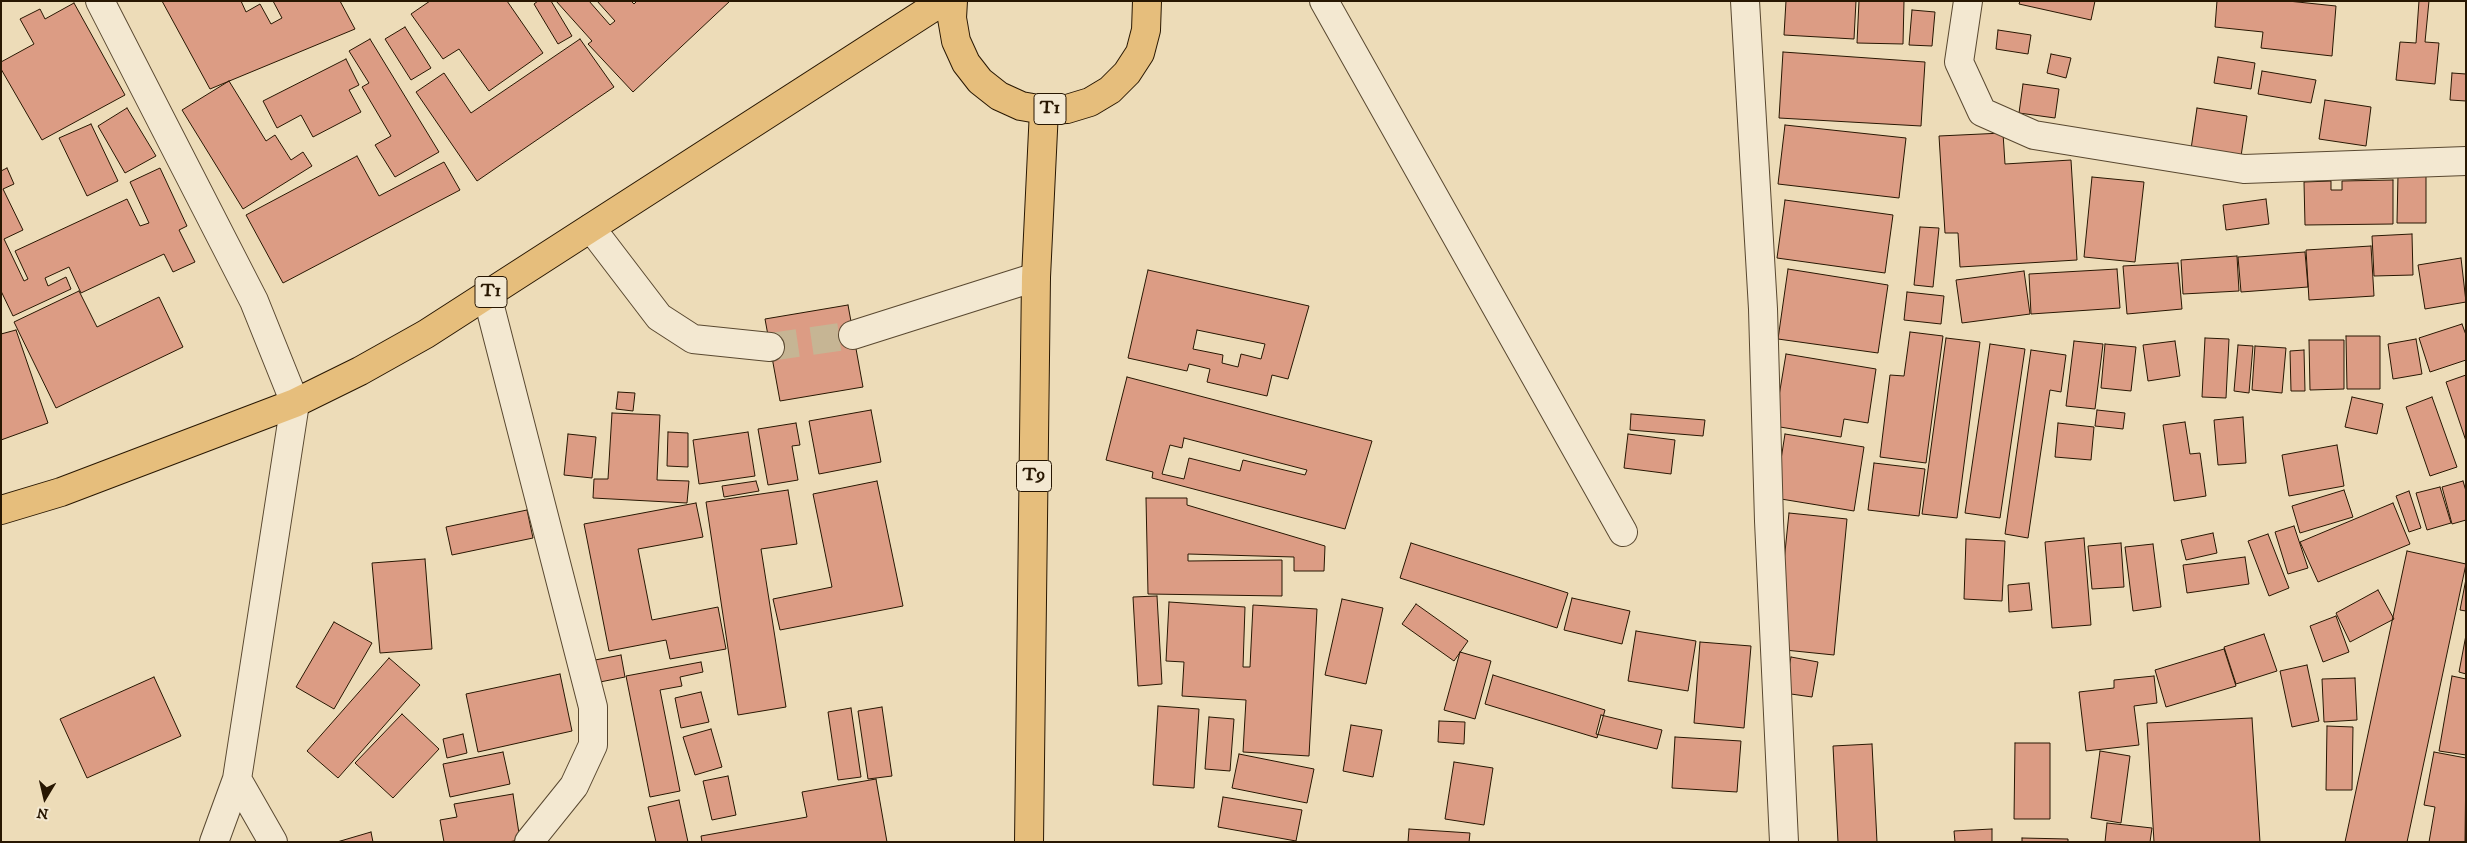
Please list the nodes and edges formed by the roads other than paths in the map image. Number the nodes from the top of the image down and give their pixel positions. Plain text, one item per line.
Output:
1 (100, 1) edge
2 (943, 1) edge
3 (953, 1) edge
4 (1147, 1) edge
5 (1324, 1) edge
6 (1745, 1) edge
7 (1968, 1) edge
8 (1044, 110) junction
9 (2466, 161) edge
10 (591, 228) junction
11 (1036, 277) junction
12 (487, 295) junction
13 (853, 335) tunnel mouth
14 (770, 347) tunnel mouth
15 (295, 403) junction
16 (1, 510) edge
17 (1623, 532) dead end
18 (237, 779) junction
19 (214, 842) edge
20 (273, 842) edge
21 (529, 842) edge
22 (1029, 842) edge
23 (1784, 842) edge

1 - 15 street
2 - 10 highway, T1
3 - 8 highway, T1
4 - 8 highway, T1
5 - 17 street
6 - 23 street
7 - 9 street
8 - 11 highway, T9
10 - 12 highway, T1
10 - 14 street
11 - 13 street
11 - 22 highway, T9
12 - 15 highway, T1
12 - 21 street
15 - 16 highway, T1
15 - 18 street
18 - 19 street
18 - 20 street

